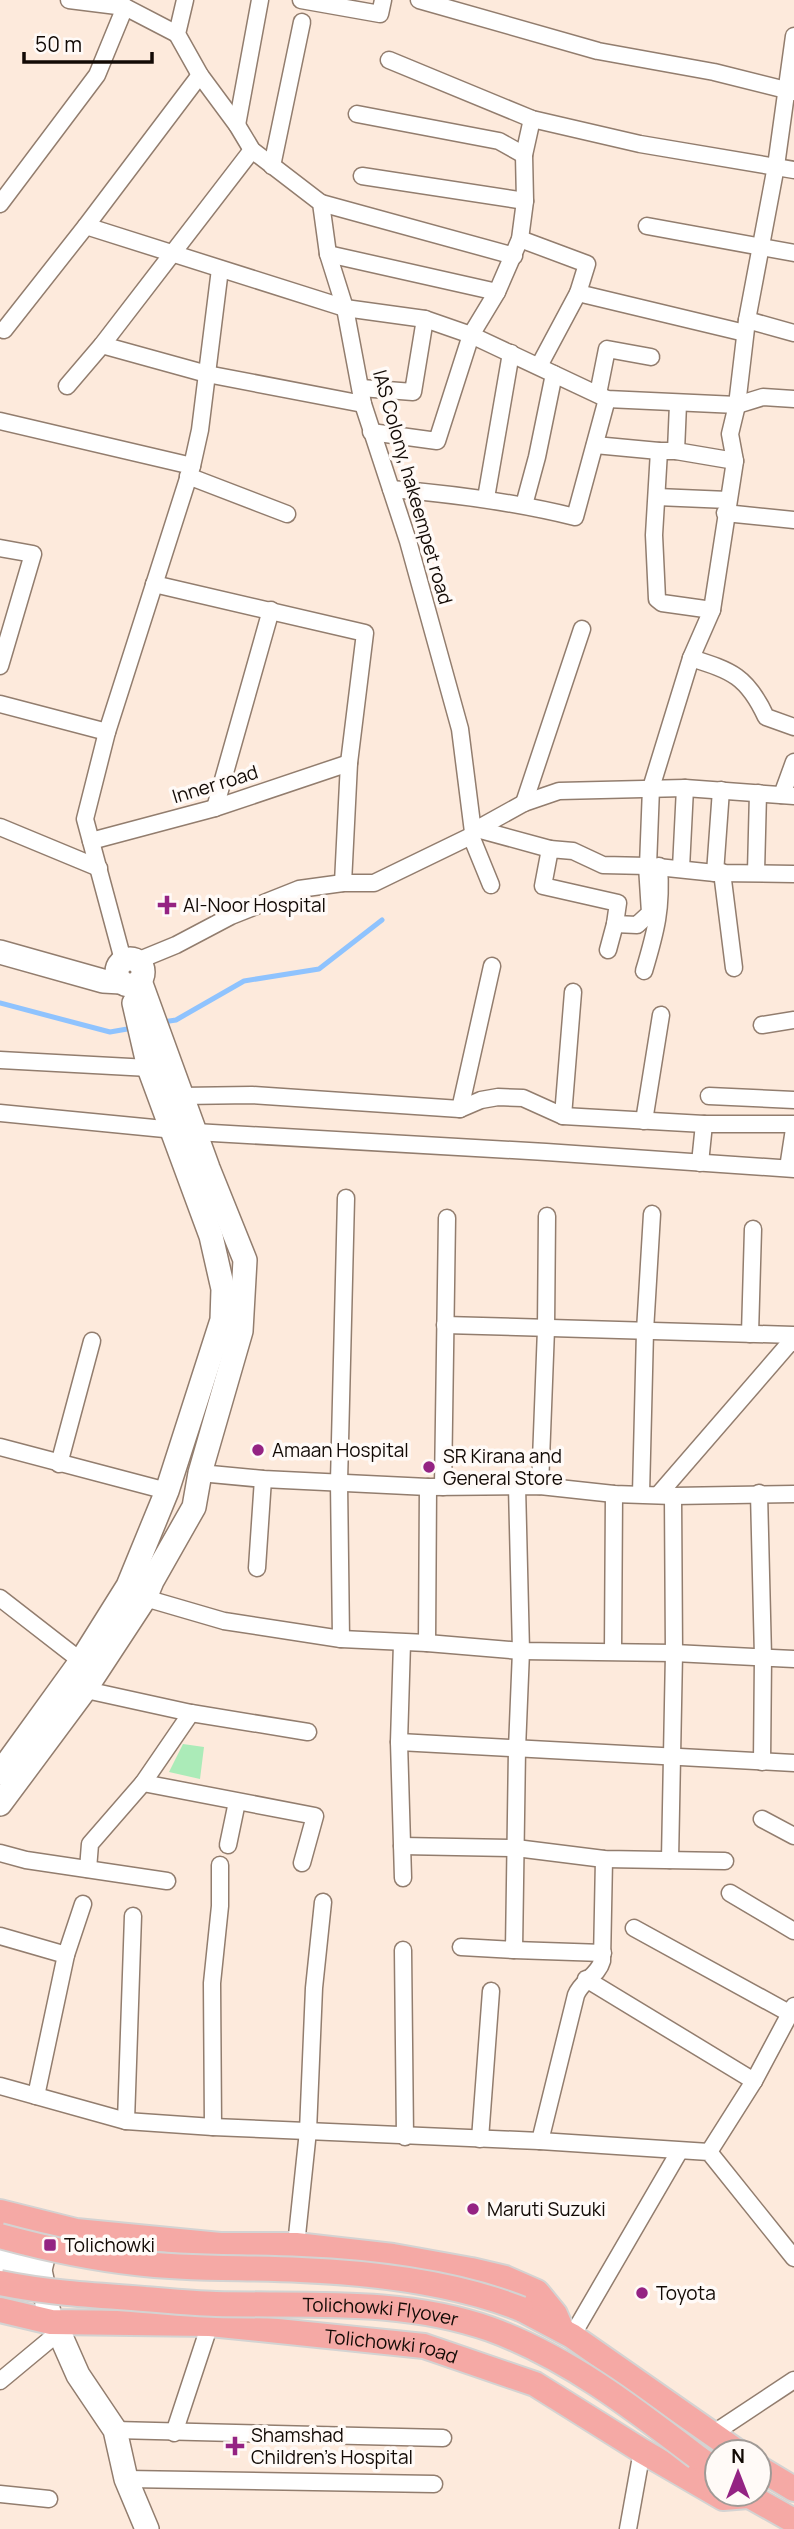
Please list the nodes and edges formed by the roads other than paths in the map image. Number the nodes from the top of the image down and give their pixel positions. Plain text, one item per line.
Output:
1 (69, 0) edge
2 (185, 0) edge
3 (260, 0) edge
4 (301, 0) edge
5 (383, 0) edge
6 (419, 0) edge
7 (135, 7) edge
8 (302, 22) dead end
9 (177, 34) junction
10 (794, 36) edge
11 (389, 60) dead end
12 (200, 75) junction
13 (790, 91) edge
14 (357, 114) dead end
15 (531, 120) junction
16 (237, 125) junction
17 (252, 150) junction
18 (524, 155) junction
19 (272, 166) junction
20 (776, 166) junction
21 (794, 170) edge
22 (362, 176) dead end
23 (525, 201) junction
24 (321, 203) junction
25 (0, 204) edge
26 (86, 226) junction
27 (647, 226) dead end
28 (520, 239) junction
29 (761, 247) junction
30 (172, 253) junction
31 (794, 253) edge
32 (328, 254) junction
33 (514, 256) junction
34 (220, 269) junction
35 (497, 292) junction
36 (578, 293) junction
37 (345, 308) junction
38 (425, 319) junction
39 (746, 327) junction
40 (4, 331) dead end
41 (794, 333) edge
42 (471, 335) junction
43 (102, 345) junction
44 (511, 354) junction
45 (651, 356) dead end
46 (539, 366) junction
47 (207, 374) junction
48 (554, 374) junction
49 (67, 386) dead end
50 (362, 396) junction
51 (602, 396) junction
52 (794, 399) edge
53 (678, 404) junction
54 (737, 405) junction
55 (0, 421) edge
56 (371, 432) junction
57 (595, 445) junction
58 (677, 451) junction
59 (659, 452) junction
60 (735, 460) junction
61 (190, 471) junction
62 (391, 489) junction
63 (657, 497) junction
64 (486, 498) junction
65 (524, 505) junction
66 (727, 507) junction
67 (286, 514) dead end
68 (794, 520) edge
69 (0, 548) edge
70 (154, 584) junction
71 (271, 610) junction
72 (712, 610) junction
73 (582, 629) dead end
74 (691, 658) junction
75 (0, 666) edge
76 (0, 704) edge
77 (794, 727) edge
78 (107, 732) junction
79 (794, 762) edge
80 (349, 763) junction
81 (652, 788) junction
82 (685, 788) junction
83 (720, 790) junction
84 (758, 793) junction
85 (788, 796) edge
86 (524, 803) junction
87 (215, 808) junction
88 (0, 827) edge
89 (474, 832) junction
90 (91, 841) junction
91 (550, 849) junction
92 (651, 866) junction
93 (99, 868) junction
94 (681, 868) junction
95 (719, 872) junction
96 (756, 872) junction
97 (794, 874) edge
98 (343, 883) junction
99 (491, 885) dead end
100 (615, 924) junction
101 (608, 950) dead end
102 (0, 952) edge
103 (492, 966) dead end
104 (734, 968) dead end
105 (644, 971) dead end
106 (130, 974) junction
107 (573, 992) dead end
108 (661, 1014) dead end
109 (794, 1020) edge
110 (762, 1025) dead end
111 (148, 1026) junction
112 (0, 1060) edge
113 (149, 1068) junction
114 (181, 1096) junction
115 (709, 1096) dead end
116 (794, 1100) edge
117 (460, 1109) junction
118 (0, 1114) edge
119 (562, 1116) junction
120 (644, 1121) junction
121 (704, 1124) junction
122 (794, 1126) edge
123 (172, 1130) junction
124 (195, 1132) junction
125 (700, 1163) junction
126 (791, 1168) edge
127 (346, 1198) dead end
128 (652, 1214) dead end
129 (547, 1216) dead end
130 (447, 1219) dead end
131 (753, 1229) dead end
132 (445, 1325) junction
133 (546, 1329) junction
134 (645, 1331) junction
135 (750, 1334) junction
136 (794, 1336) edge
137 (92, 1341) dead end
138 (0, 1447) edge
139 (59, 1464) junction
140 (200, 1473) junction
141 (263, 1479) junction
142 (339, 1482) junction
143 (517, 1486) junction
144 (540, 1486) junction
145 (436, 1487) junction
146 (167, 1491) junction
147 (759, 1493) junction
148 (614, 1494) junction
149 (641, 1494) junction
150 (794, 1494) edge
151 (666, 1495) junction
152 (257, 1568) dead end
153 (136, 1592) junction
154 (0, 1598) edge
155 (341, 1639) junction
156 (402, 1643) junction
157 (426, 1643) junction
158 (521, 1651) junction
159 (613, 1651) junction
160 (674, 1653) junction
161 (763, 1657) junction
162 (794, 1658) edge
163 (81, 1661) junction
164 (74, 1687) junction
165 (191, 1713) junction
166 (308, 1732) dead end
167 (398, 1742) junction
168 (517, 1749) junction
169 (670, 1758) junction
170 (762, 1762) junction
171 (794, 1763) edge
172 (0, 1773) edge
173 (143, 1783) junction
174 (237, 1802) junction
175 (0, 1804) edge
176 (762, 1819) dead end
177 (794, 1836) edge
178 (228, 1845) dead end
179 (402, 1846) junction
180 (516, 1849) junction
181 (0, 1853) edge
182 (604, 1859) junction
183 (670, 1860) junction
184 (725, 1861) dead end
185 (302, 1863) dead end
186 (220, 1865) dead end
187 (88, 1869) junction
188 (403, 1878) dead end
189 (167, 1881) dead end
190 (730, 1893) dead end
191 (323, 1902) dead end
192 (83, 1904) dead end
193 (133, 1916) dead end
194 (634, 1928) dead end
195 (794, 1931) edge
196 (0, 1936) edge
197 (461, 1947) dead end
198 (403, 1950) dead end
199 (514, 1950) junction
200 (603, 1953) junction
201 (66, 1955) junction
202 (586, 1979) junction
203 (491, 1991) dead end
204 (792, 2009) edge
205 (754, 2081) junction
206 (0, 2086) edge
207 (36, 2096) junction
208 (126, 2121) junction
209 (213, 2127) junction
210 (308, 2132) junction
211 (405, 2137) junction
212 (480, 2139) junction
213 (540, 2141) junction
214 (679, 2152) junction
215 (709, 2152) junction
216 (0, 2212) edge
217 (51, 2225) junction
218 (0, 2235) edge
219 (296, 2245) junction
220 (794, 2258) edge
221 (0, 2260) edge
222 (40, 2270) junction
223 (0, 2283) edge
224 (0, 2310) edge
225 (210, 2324) junction
226 (55, 2327) junction
227 (567, 2333) junction
228 (0, 2381) edge
229 (794, 2381) edge
230 (115, 2430) junction
231 (174, 2433) junction
232 (714, 2433) junction
233 (443, 2438) dead end
234 (720, 2438) edge
235 (642, 2452) junction
236 (703, 2461) edge
237 (773, 2476) edge
238 (126, 2479) junction
239 (434, 2484) dead end
240 (703, 2487) edge
241 (794, 2489) edge
242 (0, 2494) edge
243 (49, 2498) dead end
244 (770, 2508) edge
245 (794, 2521) edge
246 (147, 2529) edge
247 (628, 2529) edge

1 - 7 street
2 - 9 street
3 - 16 street
4 - 5 street
6 - 13 street
7 - 9 street
7 - 25 street
8 - 19 street
9 - 12 street
10 - 13 street
11 - 15 street
12 - 16 street
12 - 26 street
13 - 20 street
14 - 18 street
15 - 18 street
15 - 20 street
16 - 17 street
17 - 19 street
17 - 30 street
18 - 23 street
19 - 24 street
20 - 21 street
20 - 29 street
22 - 23 street
23 - 28 street
24 - 32 street, IAS Colony, hakeempet road
24 - 33 street
26 - 30 street
26 - 40 street
27 - 29 street
28 - 33 street
28 - 36 street
29 - 31 street
29 - 39 street
30 - 34 street
30 - 43 street
32 - 35 street
32 - 37 street, IAS Colony, hakeempet road
33 - 35 street
34 - 37 street
34 - 47 street
35 - 42 street
36 - 39 street
36 - 46 street
37 - 38 street
37 - 50 street, IAS Colony, hakeempet road
38 - 42 street
38 - 50 street
39 - 41 street
39 - 54 street
42 - 44 street
42 - 56 street
43 - 47 street
43 - 49 street
44 - 46 street
44 - 64 street
45 - 51 street
46 - 48 street
47 - 50 street
47 - 61 street
48 - 51 street
48 - 65 street
50 - 56 street, IAS Colony, hakeempet road
51 - 53 street
51 - 57 street
52 - 54 street
53 - 54 street
53 - 58 street
54 - 60 street
55 - 61 street
56 - 62 street, IAS Colony, hakeempet road
57 - 59 street
57 - 65 street
58 - 59 street
58 - 60 street
59 - 63 street
60 - 66 street
61 - 67 street
61 - 70 street
62 - 64 street
62 - 89 street, IAS Colony, hakeempet road
63 - 66 street
63 - 72 street
64 - 65 street
66 - 68 street
66 - 72 street
69 - 75 street
70 - 71 street
70 - 78 street
71 - 80 street
71 - 87 street
72 - 74 street
73 - 86 street
74 - 77 street
74 - 81 street
76 - 78 street
78 - 90 street
79 - 85 street
80 - 87 street, Inner road
80 - 98 street
81 - 82 street
81 - 86 street
81 - 92 street
82 - 83 street
82 - 94 street
83 - 84 street
83 - 95 street
84 - 85 street
84 - 96 street
86 - 89 street
87 - 90 street, Inner road
88 - 93 street
89 - 91 street
89 - 98 street
89 - 99 street, IAS Colony, hakeempet road
90 - 93 street
91 - 92 street
91 - 100 street
92 - 94 street
92 - 100 street
92 - 105 street
93 - 106 street
94 - 95 street
95 - 96 street
95 - 104 street
96 - 97 street
98 - 106 street
100 - 101 street
102 - 106 street
103 - 117 street
106 - 111 street
107 - 119 street
108 - 120 street
109 - 110 street
111 - 113 street
111 - 114 street
112 - 113 street
113 - 123 street
114 - 117 street
114 - 124 street
115 - 116 street
117 - 119 street
118 - 123 street
119 - 120 street
120 - 121 street
121 - 122 street
121 - 125 street
122 - 126 street
123 - 124 street
123 - 146 street
124 - 125 street
124 - 140 street
125 - 126 street
127 - 142 street
128 - 134 street
129 - 133 street
130 - 132 street
131 - 135 street
132 - 133 street
132 - 145 street
133 - 134 street
133 - 144 street
134 - 135 street
134 - 149 street
135 - 136 street
136 - 151 street
137 - 139 street
138 - 139 street
139 - 146 street
140 - 141 street
140 - 153 street
141 - 142 street
141 - 152 street
142 - 145 street
142 - 155 street
143 - 144 street
143 - 145 street
143 - 158 street
144 - 148 street
145 - 157 street
146 - 153 street
147 - 150 street
147 - 151 street
147 - 161 street
148 - 149 street
148 - 159 street
149 - 151 street
151 - 160 street
153 - 155 street
153 - 163 street
153 - 164 street
154 - 163 street
155 - 156 street
156 - 157 street
156 - 167 street
157 - 158 street
158 - 159 street
158 - 168 street
159 - 160 street
160 - 161 street
160 - 169 street
161 - 162 street
161 - 170 street
163 - 164 street
164 - 165 street
164 - 172 street
164 - 175 street
165 - 166 street
165 - 173 street
167 - 168 street
167 - 179 street
168 - 169 street
168 - 180 street
169 - 170 street
169 - 183 street
170 - 171 street
173 - 174 street
173 - 187 street
174 - 178 street
174 - 185 street
176 - 177 street
179 - 180 street
179 - 188 street
180 - 182 street
180 - 199 street
181 - 187 street
182 - 183 street
182 - 200 street
183 - 184 street
186 - 209 street
187 - 189 street
190 - 195 street
191 - 210 street
192 - 201 street
193 - 208 street
194 - 204 street
196 - 201 street
197 - 199 street
198 - 211 street
199 - 200 street
200 - 202 street
201 - 207 street
202 - 205 street
202 - 213 street
203 - 212 street
204 - 205 street
205 - 215 street
206 - 207 street
207 - 208 street
208 - 209 street
209 - 210 street
210 - 211 street
210 - 219 street
211 - 212 street
212 - 213 street
213 - 214 street
214 - 215 street
214 - 227 street
215 - 220 street
216 - 217 main road
217 - 219 main road
217 - 222 street
218 - 227 main road, Tolichowki Flyover, bridge
219 - 227 main road
221 - 222 street
222 - 226 street
223 - 236 main road, Tolichowki Flyover, bridge
224 - 226 main road, Tolichowki road
225 - 226 main road, Tolichowki road
225 - 231 street
225 - 235 main road, Tolichowki road
226 - 228 street
226 - 230 street
227 - 232 main road, Tolichowki Flyover
229 - 232 street
230 - 231 street
230 - 238 street
231 - 233 street
232 - 234 main road, Tolichowki Flyover
235 - 240 main road, Tolichowki road
235 - 247 street
237 - 241 main road
238 - 239 street
238 - 246 street
242 - 243 street
244 - 245 main road

